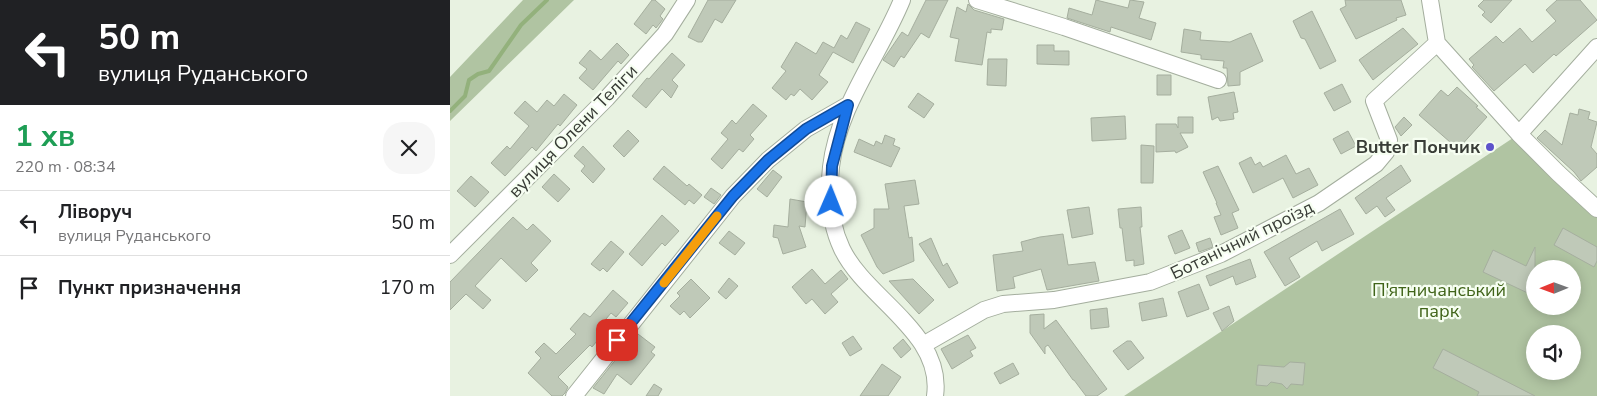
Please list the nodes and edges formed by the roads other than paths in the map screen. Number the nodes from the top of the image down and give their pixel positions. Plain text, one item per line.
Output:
1 (687, 0) edge
2 (902, 0) edge
3 (977, 0) edge
4 (1430, 0) edge
5 (1437, 42) junction
6 (1597, 47) edge
7 (1218, 80) dead end
8 (848, 105) junction
9 (1519, 134) junction
10 (1597, 209) edge
11 (450, 255) edge
12 (923, 345) junction
13 (574, 396) edge
14 (935, 396) edge

1 - 11 street, вулиця Олени Теліги
2 - 8 street
3 - 7 street
4 - 5 street
5 - 9 street
5 - 12 street, Ботанічний проїзд
6 - 9 street
8 - 12 street
8 - 13 street
9 - 10 street
12 - 14 street

